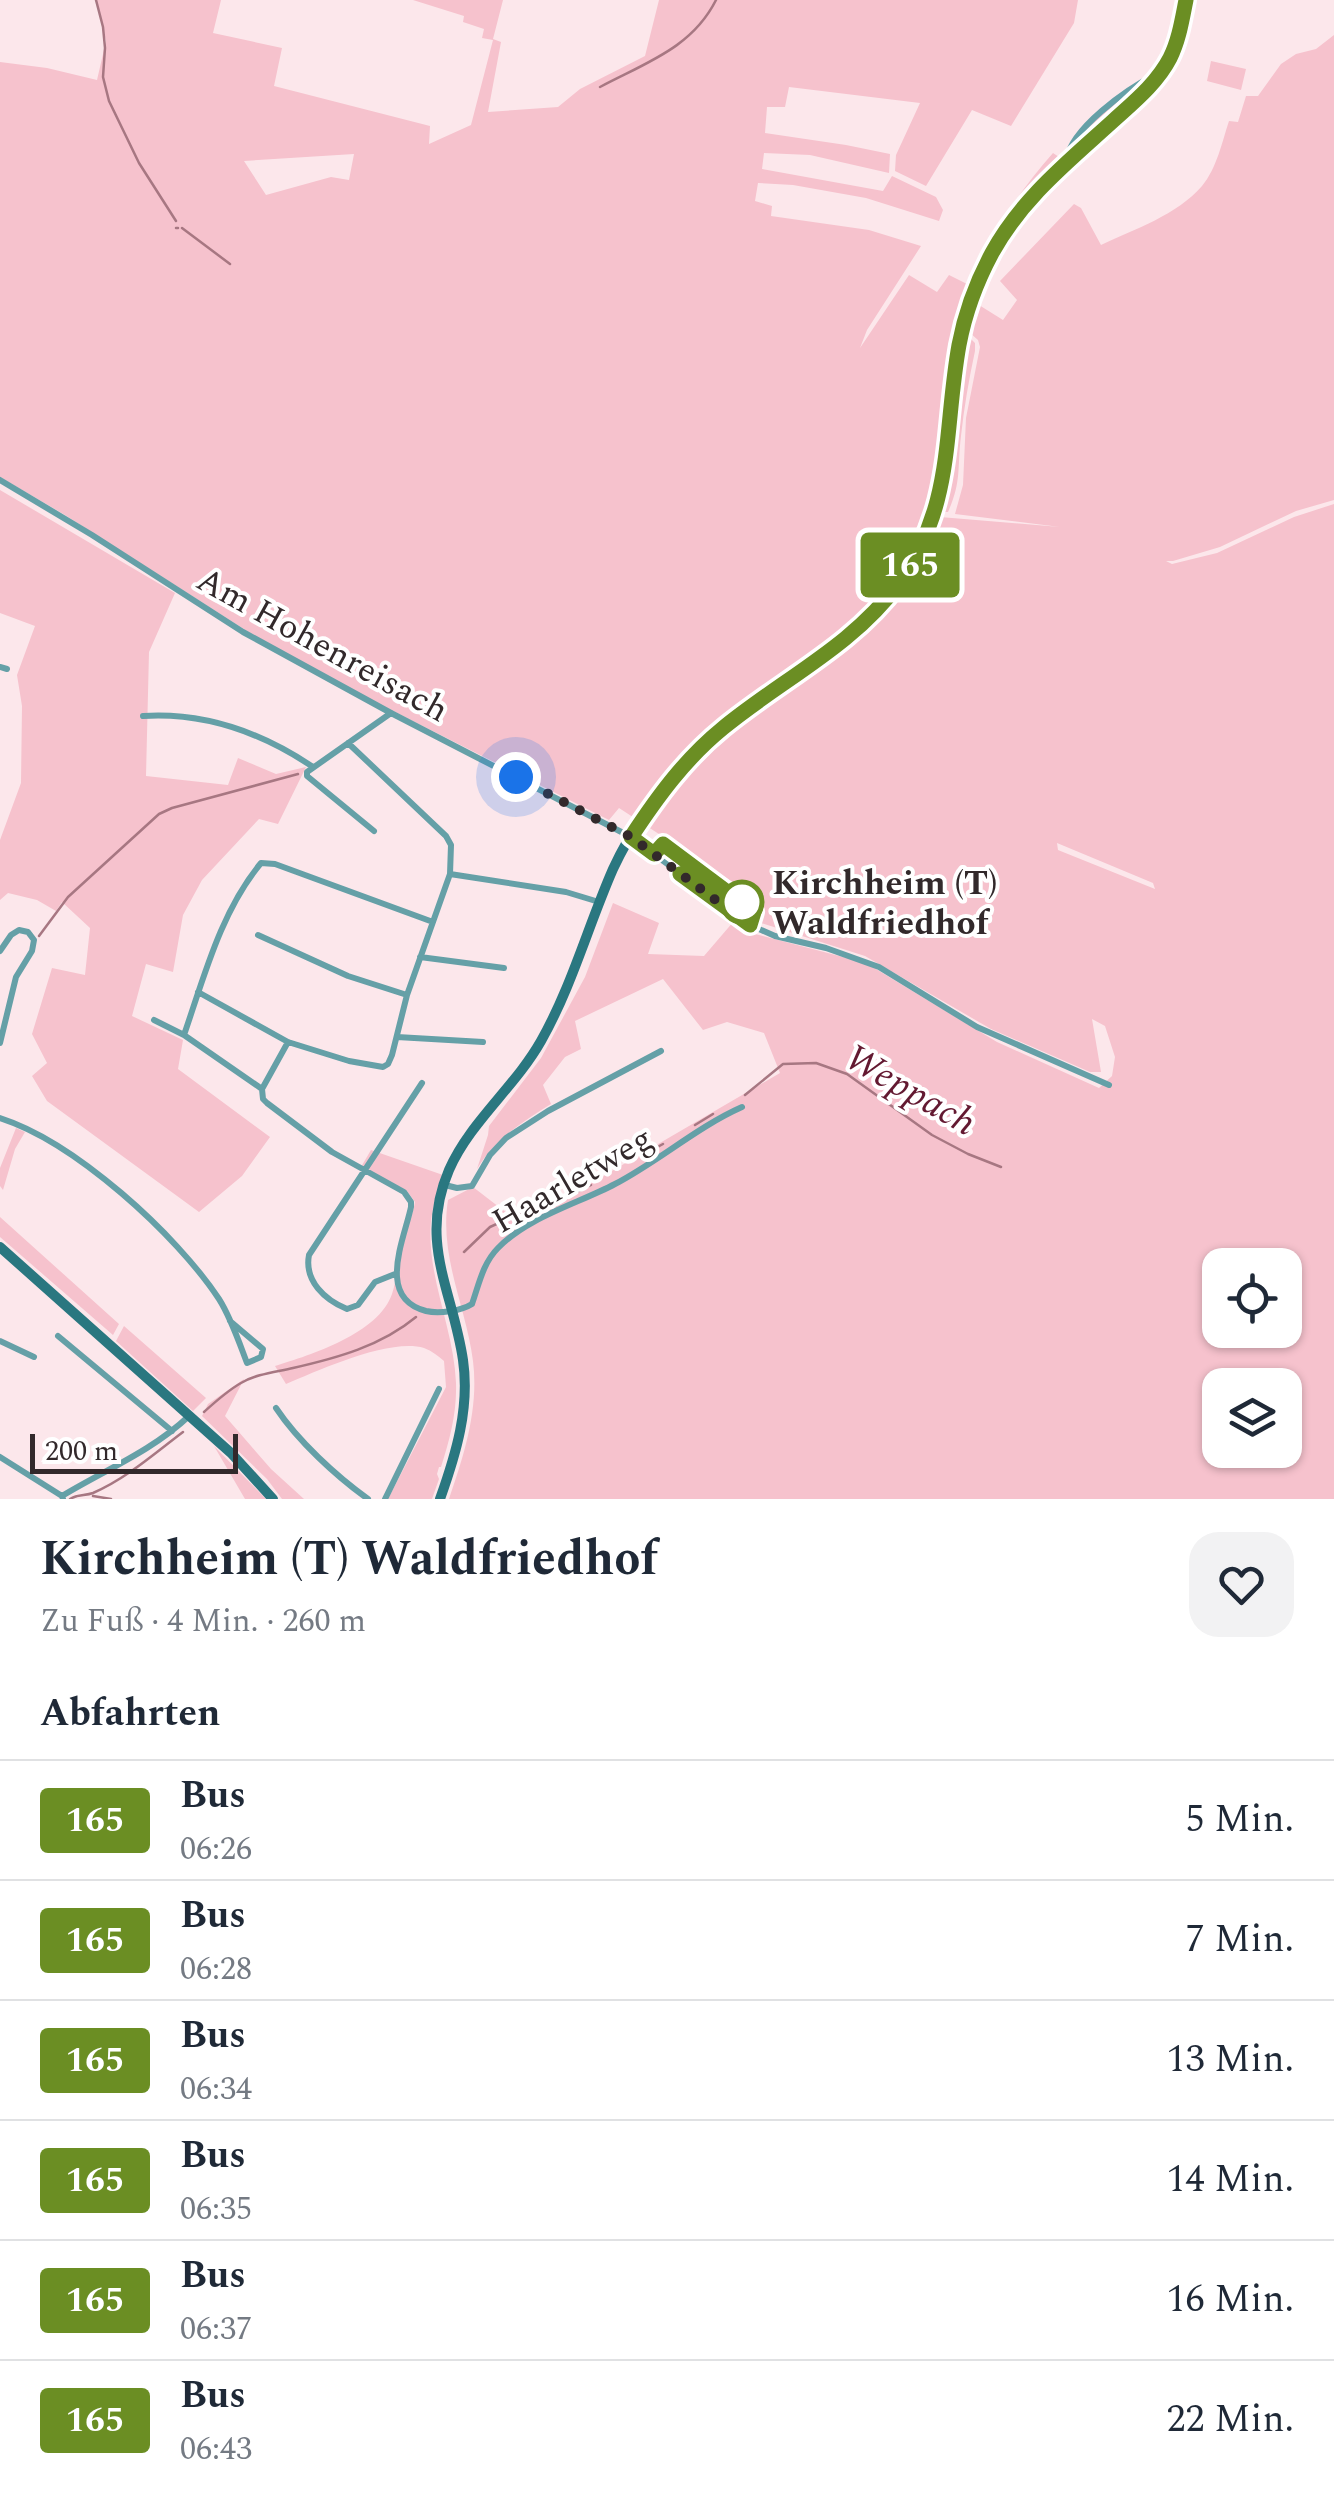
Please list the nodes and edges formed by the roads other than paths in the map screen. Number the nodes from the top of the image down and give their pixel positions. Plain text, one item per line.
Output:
1 (1186, 0) edge
2 (0, 480) edge
3 (392, 713) junction
4 (143, 716) dead end
5 (348, 742) junction
6 (314, 767) junction
7 (374, 831) dead end
8 (631, 837) junction
9 (450, 874) junction
10 (599, 902) junction
11 (432, 922) junction
12 (258, 934) dead end
13 (0, 950) edge
14 (420, 957) junction
15 (504, 968) dead end
16 (198, 992) junction
17 (407, 995) junction
18 (154, 1020) dead end
19 (184, 1035) junction
20 (397, 1036) junction
21 (288, 1042) junction
22 (483, 1042) dead end
23 (0, 1043) edge
24 (661, 1052) dead end
25 (422, 1083) dead end
26 (1109, 1085) dead end
27 (262, 1089) junction
28 (742, 1106) dead end
29 (0, 1118) edge
30 (363, 1170) junction
31 (444, 1185) junction
32 (0, 1247) edge
33 (0, 1258) edge
34 (20, 1266) junction
35 (395, 1274) junction
36 (450, 1310) junction
37 (230, 1321) junction
38 (58, 1336) dead end
39 (0, 1341) edge
40 (34, 1357) dead end
41 (439, 1388) dead end
42 (276, 1408) dead end
43 (189, 1416) junction
44 (172, 1431) junction
45 (0, 1457) edge
46 (63, 1498) edge
47 (273, 1499) edge
48 (368, 1499) edge
49 (385, 1499) edge
50 (440, 1499) edge

1 - 8 main road
2 - 3 street, Am Hohenreisach
3 - 5 street
3 - 8 street, Am Hohenreisach
4 - 6 street
5 - 6 street
5 - 9 street
6 - 7 street
8 - 10 main road
8 - 26 street, Am Hohenreisach
9 - 10 street
9 - 11 street
10 - 31 main road
11 - 14 street
11 - 16 street
12 - 17 street
13 - 23 street
14 - 15 street
14 - 17 street
16 - 19 street
16 - 21 street
17 - 20 street
18 - 19 street
19 - 27 street
20 - 21 street
20 - 22 street
21 - 27 street
24 - 31 street
25 - 30 street
27 - 30 street
28 - 36 street, Haarletweg
29 - 37 street
30 - 35 street
30 - 35 street
31 - 36 main road
32 - 34 main road
33 - 34 street
34 - 43 main road
35 - 36 street
36 - 50 main road
37 - 37 street
38 - 44 street
39 - 40 street
41 - 49 street
42 - 48 street
43 - 44 street
43 - 47 main road
44 - 46 street
45 - 46 street

